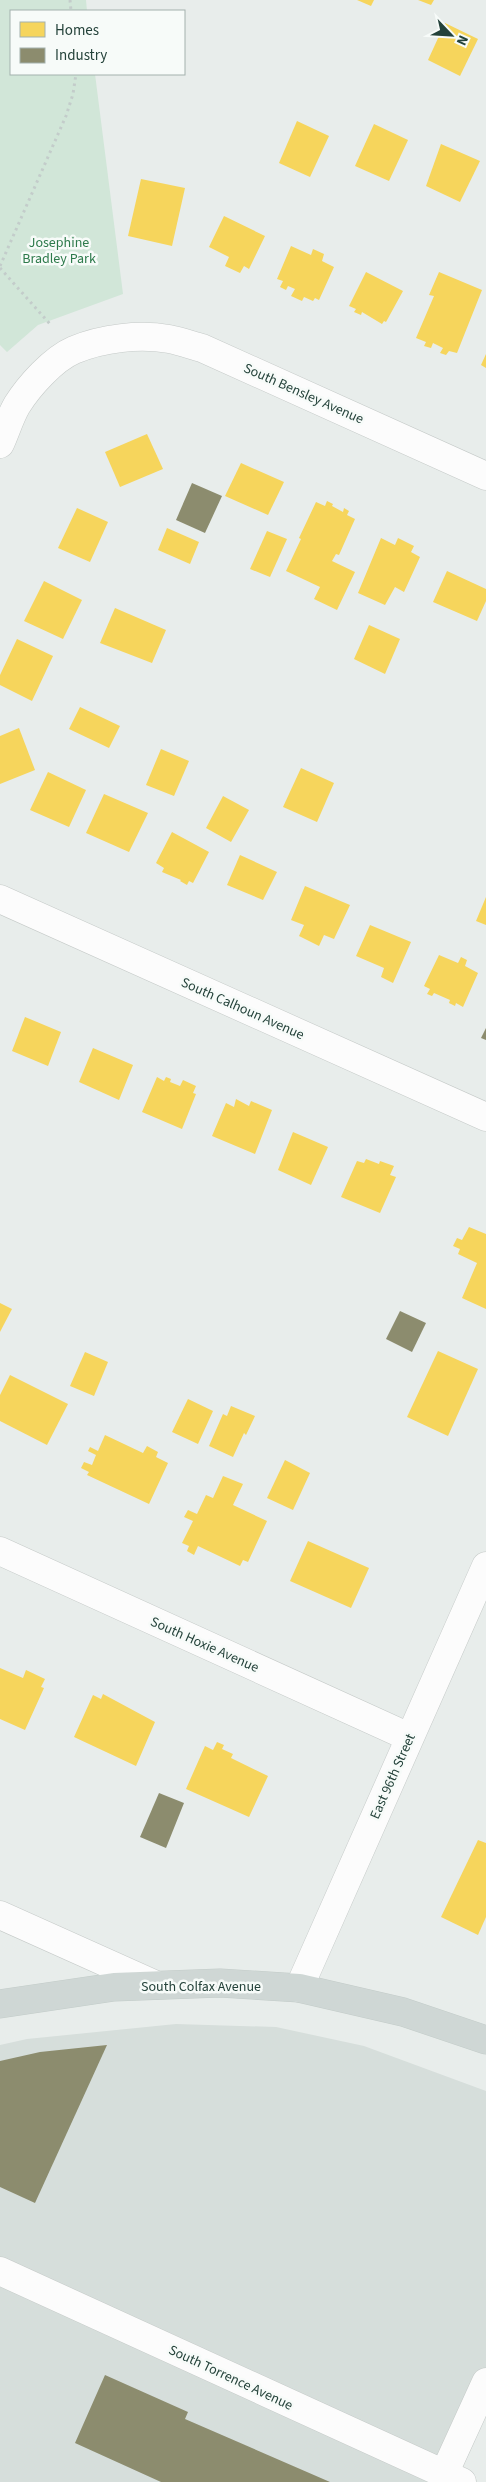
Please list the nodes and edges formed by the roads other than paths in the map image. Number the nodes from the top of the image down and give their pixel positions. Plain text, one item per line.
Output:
1 (0, 444) edge
2 (486, 476) edge
3 (0, 899) edge
4 (486, 1117) edge
5 (0, 1551) edge
6 (486, 1566) edge
7 (409, 1737) junction
8 (0, 1915) edge
9 (156, 1985) junction
10 (299, 1988) junction
11 (0, 2004) edge
12 (486, 2040) edge
13 (0, 2271) edge
14 (486, 2382) edge
15 (453, 2478) edge

1 - 2 street, South Bensley Avenue
3 - 4 street, South Calhoun Avenue
5 - 7 street, South Hoxie Avenue
6 - 7 street, East 96th Street
7 - 10 street, East 96th Street
8 - 9 street
9 - 10 main road, South Colfax Avenue
9 - 11 main road, South Colfax Avenue
10 - 12 main road, South Colfax Avenue
13 - 15 street, South Torrence Avenue
14 - 15 street

